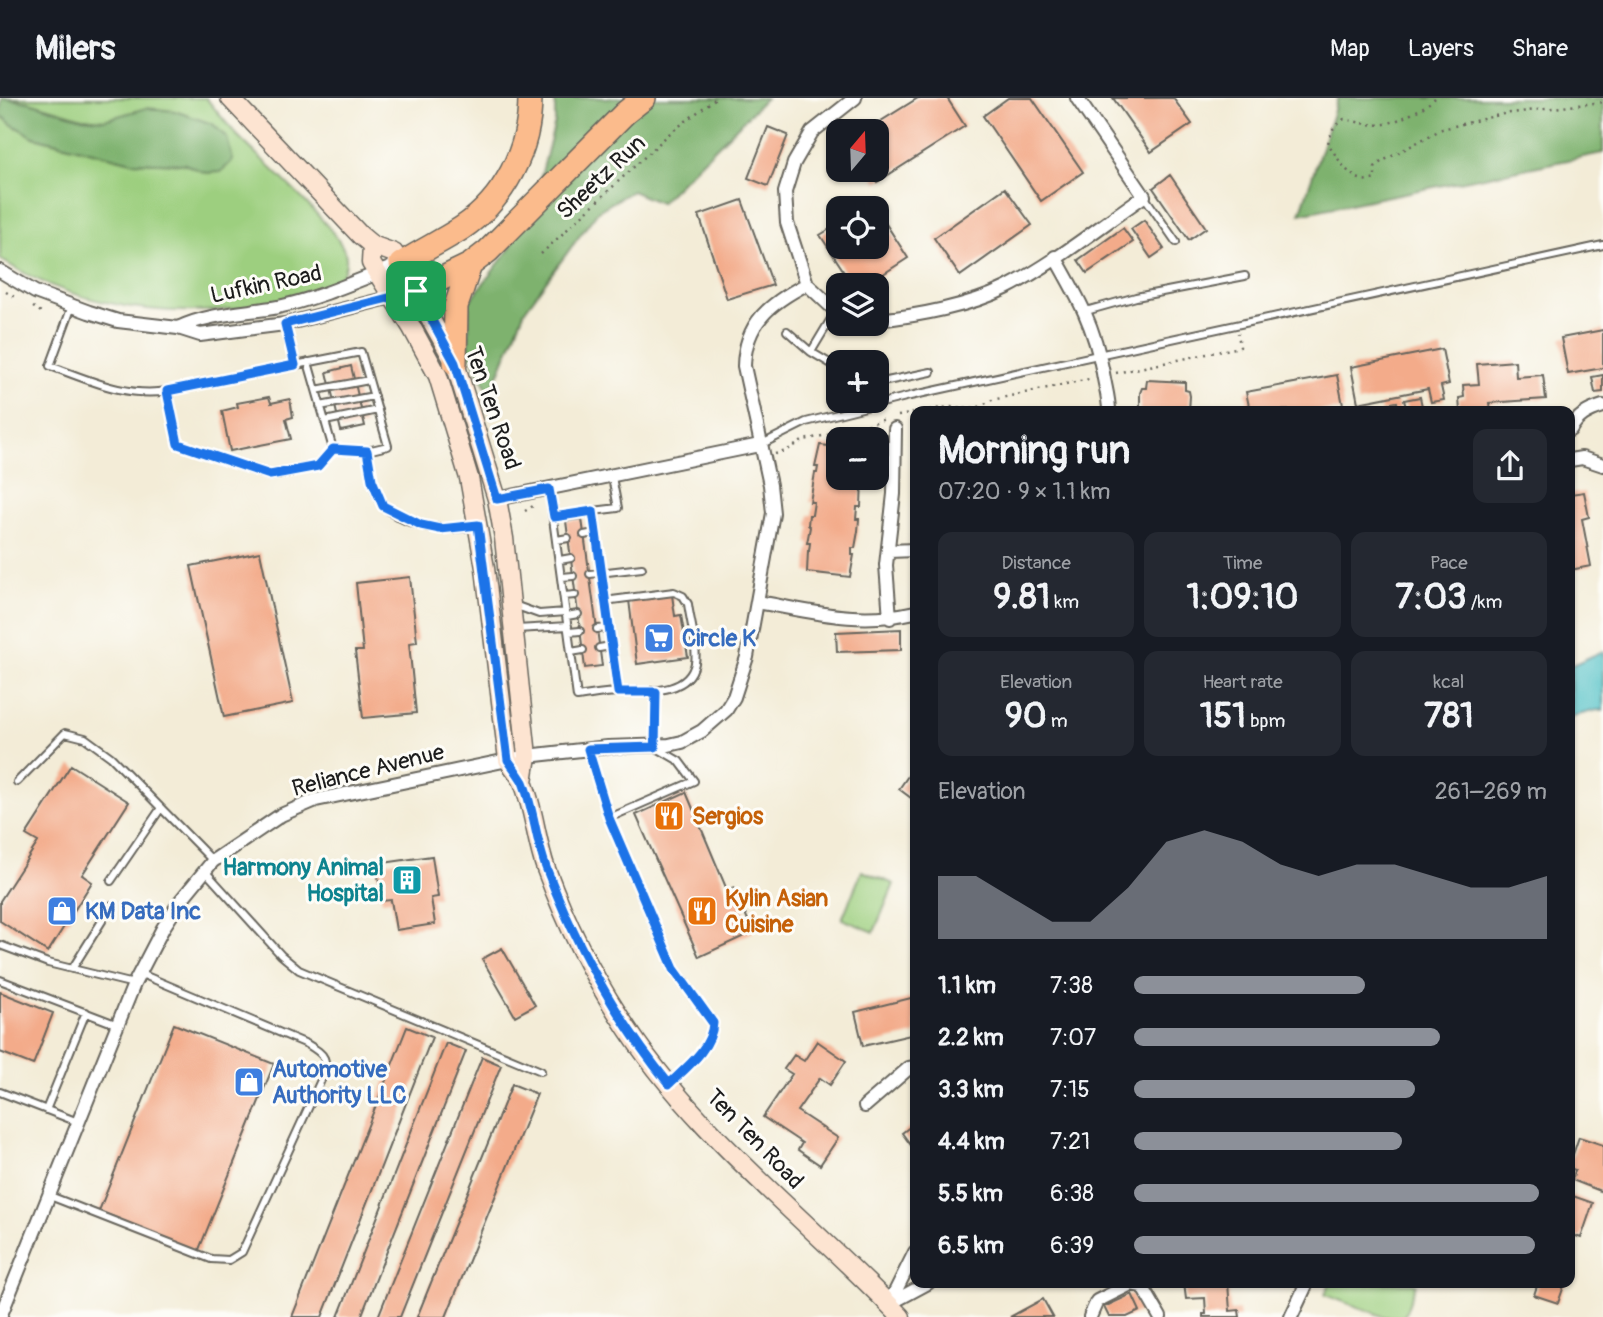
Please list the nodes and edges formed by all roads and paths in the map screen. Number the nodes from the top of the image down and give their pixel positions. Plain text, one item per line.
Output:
1 (230, 98) edge
2 (530, 98) edge
3 (644, 98) edge
4 (716, 98) edge
5 (855, 98) edge
6 (1077, 98) edge
7 (1435, 98) edge
8 (1603, 102) edge
9 (1144, 196) junction
10 (1176, 242) dead end
11 (372, 245) junction
12 (1603, 246) edge
13 (541, 254) dead end
14 (1055, 257) junction
15 (401, 264) junction
16 (470, 265) junction
17 (0, 271) edge
18 (377, 272) junction
19 (1245, 276) dead end
20 (807, 284) junction
21 (416, 291) junction
22 (393, 296) junction
23 (826, 302) edge
24 (72, 306) junction
25 (1086, 311) junction
26 (889, 318) edge
27 (1237, 323) junction
28 (285, 324) junction
29 (178, 328) junction
30 (826, 329) edge
31 (787, 331) dead end
32 (811, 352) junction
33 (1100, 356) junction
34 (826, 361) edge
35 (307, 362) junction
36 (455, 363) junction
37 (295, 365) junction
38 (931, 372) dead end
39 (1110, 374) dead end
40 (1095, 378) dead end
41 (369, 380) junction
42 (889, 381) edge
43 (316, 390) junction
44 (167, 391) junction
45 (374, 396) junction
46 (320, 406) junction
47 (981, 406) edge
48 (1108, 406) edge
49 (1603, 406) edge
50 (378, 410) junction
51 (910, 414) edge
52 (325, 421) junction
53 (1575, 422) edge
54 (895, 429) dead end
55 (760, 445) junction
56 (333, 449) junction
57 (367, 451) junction
58 (771, 455) dead end
59 (1575, 459) edge
60 (1603, 465) edge
61 (612, 477) junction
62 (549, 489) junction
63 (497, 499) junction
64 (537, 505) dead end
65 (593, 511) junction
66 (525, 512) dead end
67 (554, 517) junction
68 (478, 525) junction
69 (595, 533) junction
70 (584, 535) dead end
71 (568, 538) dead end
72 (557, 540) junction
73 (910, 550) edge
74 (889, 551) junction
75 (598, 554) junction
76 (587, 556) dead end
77 (571, 558) dead end
78 (559, 560) junction
79 (642, 568) dead end
80 (601, 573) junction
81 (590, 574) dead end
82 (573, 576) dead end
83 (562, 577) junction
84 (603, 592) junction
85 (592, 593) dead end
86 (575, 595) dead end
87 (564, 596) junction
88 (604, 600) junction
89 (758, 602) junction
90 (512, 604) junction
91 (606, 611) junction
92 (595, 612) dead end
93 (910, 613) edge
94 (567, 614) junction
95 (578, 614) dead end
96 (890, 618) junction
97 (608, 628) junction
98 (515, 629) junction
99 (569, 629) junction
100 (597, 629) dead end
101 (580, 631) dead end
102 (611, 646) junction
103 (599, 648) dead end
104 (583, 650) dead end
105 (572, 652) junction
106 (618, 692) junction
107 (656, 692) junction
108 (655, 747) junction
109 (588, 749) junction
110 (527, 756) junction
111 (508, 760) junction
112 (17, 782) dead end
113 (523, 782) junction
114 (161, 808) junction
115 (609, 818) junction
116 (209, 865) junction
117 (111, 881) dead end
118 (112, 905) dead end
119 (0, 944) edge
120 (72, 969) junction
121 (136, 979) junction
122 (0, 980) edge
123 (86, 1012) junction
124 (118, 1025) junction
125 (910, 1068) edge
126 (541, 1071) dead end
127 (669, 1084) junction
128 (0, 1092) edge
129 (865, 1106) dead end
130 (46, 1110) junction
131 (78, 1122) junction
132 (48, 1195) junction
133 (910, 1266) edge
134 (922, 1288) edge
135 (1123, 1288) edge
136 (1143, 1288) edge
137 (1305, 1288) edge
138 (895, 1310) edge
139 (0, 1317) edge
140 (1090, 1317) edge
141 (1160, 1317) edge
142 (1291, 1317) edge

1 - 11 main road, Ten Ten Road
2 - 15 highway
3 - 16 highway
4 - 13 path, Sheetz Run
5 - 20 street
6 - 9 street
7 - 8 path
9 - 10 lane
9 - 14 street
11 - 15 main road, Ten Ten Road
11 - 18 main road, Ten Ten Road
12 - 27 lane
14 - 25 street
14 - 26 street
15 - 18 street, Lufkin Road
15 - 21 main road, Ten Ten Road
16 - 21 highway
16 - 36 highway
17 - 24 street, Lufkin Road
18 - 22 main road, Ten Ten Road
18 - 29 street, Lufkin Road
19 - 25 lane
20 - 23 street
20 - 55 street, Reliance Avenue
21 - 22 street, Lufkin Road
21 - 36 main road, Ten Ten Road
22 - 28 street, Lufkin Road
22 - 68 main road, Ten Ten Road
24 - 29 street, Lufkin Road
24 - 44 lane
25 - 33 street
27 - 33 lane
27 - 39 path
28 - 29 street, Lufkin Road
28 - 37 lane
30 - 32 lane
31 - 32 lane
32 - 34 lane
33 - 48 street
33 - 55 lane
35 - 37 lane
35 - 41 lane
35 - 43 lane
36 - 63 main road, Ten Ten Road
37 - 44 lane
38 - 42 lane
40 - 47 path
41 - 43 lane
41 - 45 lane
43 - 46 lane
44 - 56 lane
45 - 46 lane
45 - 50 lane
46 - 52 lane
49 - 53 street
50 - 52 lane
50 - 57 lane
51 - 58 path
52 - 56 lane
54 - 74 street
55 - 61 street
55 - 89 street, Reliance Avenue
56 - 57 lane
57 - 68 lane
59 - 60 street
61 - 62 street
61 - 65 lane
62 - 63 street
62 - 67 lane
63 - 90 main road, Ten Ten Road
64 - 66 path
65 - 67 lane
65 - 69 lane
67 - 72 lane
68 - 111 main road, Ten Ten Road
69 - 70 lane
69 - 75 lane
71 - 72 lane
72 - 78 lane
73 - 74 street
74 - 96 street
75 - 76 lane
75 - 80 lane
77 - 78 lane
78 - 83 lane
79 - 80 lane
80 - 81 lane
80 - 84 lane
82 - 83 lane
83 - 87 lane
84 - 85 lane
84 - 88 lane
86 - 87 lane
87 - 94 lane
88 - 91 lane
88 - 107 lane
89 - 96 street
89 - 108 street, Reliance Avenue
90 - 94 lane
90 - 98 main road, Ten Ten Road
91 - 92 lane
91 - 97 lane
93 - 96 street
94 - 95 lane
94 - 99 lane
97 - 100 lane
97 - 102 lane
98 - 99 lane
98 - 110 main road, Ten Ten Road
99 - 101 lane
99 - 105 lane
102 - 103 lane
102 - 106 lane
104 - 105 lane
105 - 106 lane
106 - 107 lane
107 - 108 lane
108 - 109 street, Reliance Avenue
108 - 115 lane
109 - 110 street, Reliance Avenue
109 - 115 lane
110 - 111 street, Reliance Avenue
110 - 113 main road, Ten Ten Road
111 - 113 main road, Ten Ten Road
111 - 116 street, Reliance Avenue
112 - 114 lane
113 - 127 main road, Ten Ten Road
114 - 116 lane
114 - 117 lane
115 - 127 lane
116 - 121 street, Reliance Avenue
116 - 126 lane
118 - 120 lane
119 - 120 lane
120 - 121 lane
121 - 124 street, Reliance Avenue
121 - 132 lane
122 - 123 lane
123 - 124 lane
123 - 130 lane
124 - 131 street, Reliance Avenue
125 - 129 street
127 - 138 main road, Ten Ten Road
128 - 130 lane
130 - 131 lane
131 - 132 street, Reliance Avenue
132 - 139 street, Reliance Avenue
133 - 138 street
134 - 138 street
135 - 140 street
136 - 141 street
137 - 142 street

